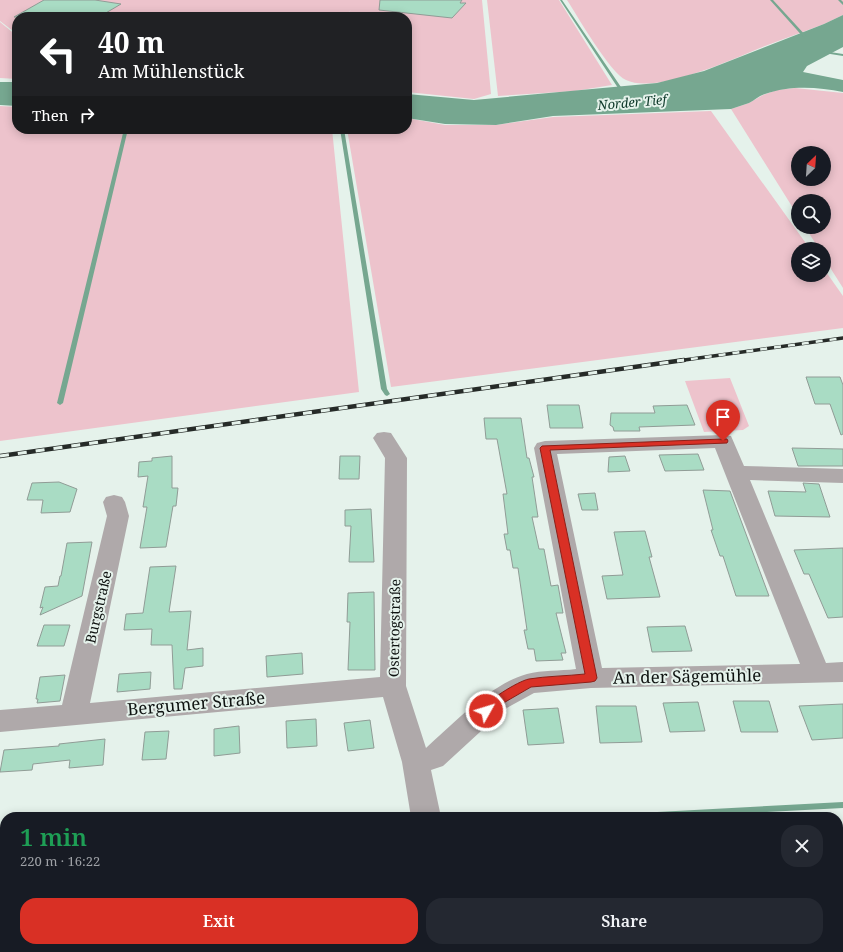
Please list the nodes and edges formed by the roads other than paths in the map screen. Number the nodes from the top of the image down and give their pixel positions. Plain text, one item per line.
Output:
1 (384, 438) dead end
2 (736, 473) junction
3 (843, 476) edge
4 (114, 502) dead end
5 (843, 672) edge
6 (817, 673) junction
7 (591, 678) junction
8 (393, 686) junction
9 (74, 713) junction
10 (0, 721) edge
11 (416, 762) junction
12 (425, 812) edge

1 - 8 street, Ostertogstraße
2 - 3 street
2 - 6 street
2 - 7 street
4 - 9 street, Burgstraße
5 - 6 street, An der Sägemühle
6 - 7 street, An der Sägemühle
7 - 11 street, An der Sägemühle
8 - 9 street, Bergumer Straße
8 - 11 street, Ostertogstraße
9 - 10 street, Bergumer Straße
11 - 12 street, Ostertogstraße

